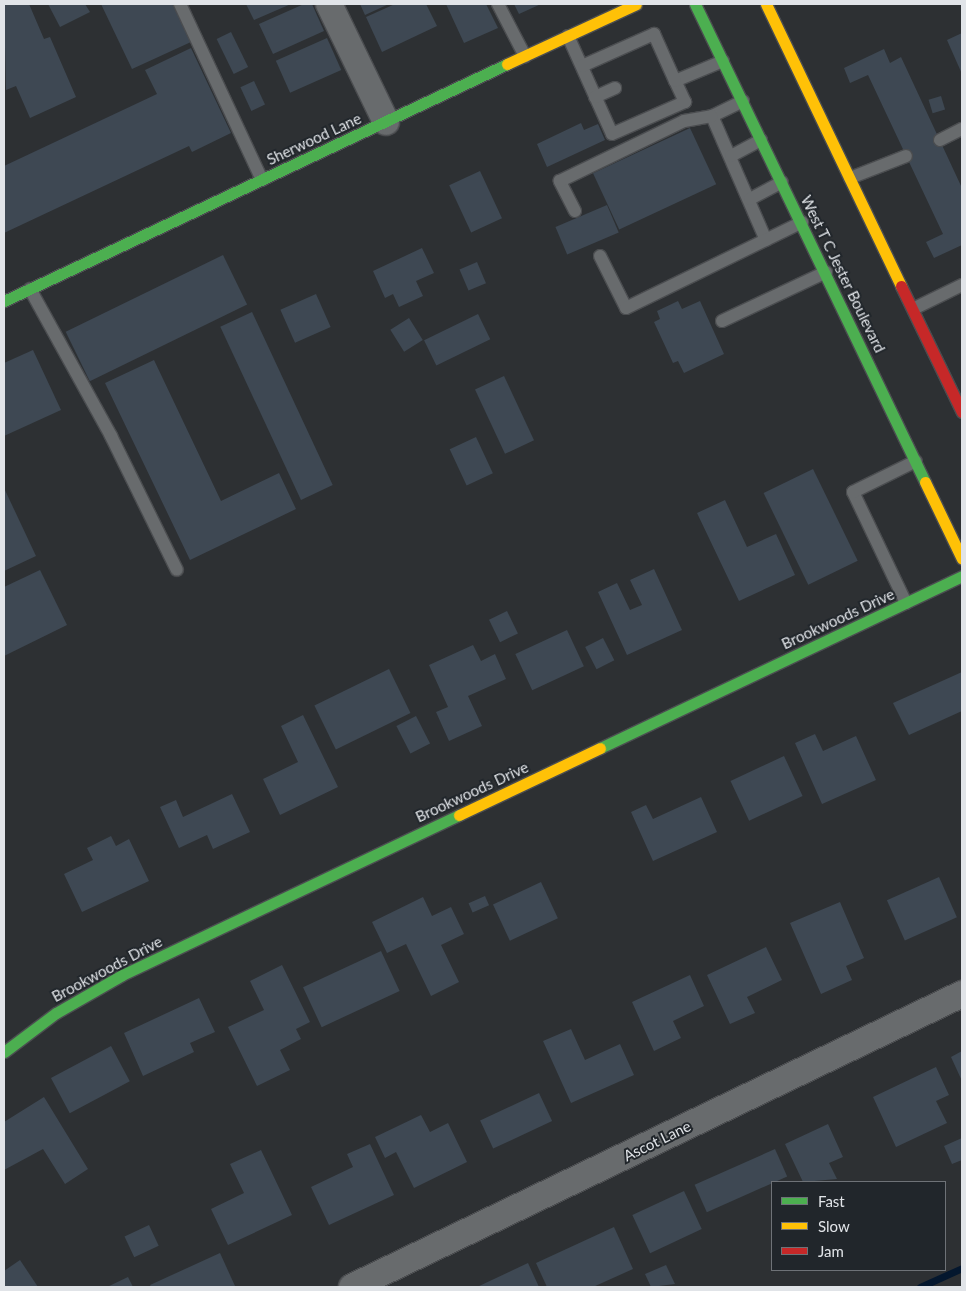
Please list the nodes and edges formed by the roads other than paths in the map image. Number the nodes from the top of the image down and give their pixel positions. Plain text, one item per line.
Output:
1 (180, 4) edge
2 (329, 4) edge
3 (498, 4) edge
4 (636, 4) edge
5 (695, 4) edge
6 (766, 4) edge
7 (568, 36) junction
8 (525, 56) junction
9 (723, 61) junction
10 (668, 64) junction
11 (582, 66) junction
12 (655, 69) dead end
13 (675, 81) junction
14 (615, 88) dead end
15 (595, 97) junction
16 (743, 101) junction
17 (712, 116) junction
18 (386, 122) junction
19 (962, 129) edge
20 (762, 140) junction
21 (940, 140) dead end
22 (730, 156) junction
23 (906, 156) dead end
24 (850, 178) junction
25 (262, 180) junction
26 (782, 182) junction
27 (750, 199) junction
28 (575, 211) dead end
29 (802, 222) junction
30 (766, 240) junction
31 (600, 256) dead end
32 (826, 272) junction
33 (962, 285) edge
34 (30, 289) junction
35 (4, 301) edge
36 (915, 308) junction
37 (722, 321) dead end
38 (962, 412) edge
39 (916, 461) junction
40 (962, 559) edge
41 (177, 570) dead end
42 (962, 576) edge
43 (906, 603) junction
44 (962, 994) edge
45 (4, 1052) edge
46 (352, 1287) edge

1 - 25 lane
2 - 18 street
3 - 8 lane
4 - 7 street, Sherwood Lane
5 - 9 street, West T C Jester Boulevard
6 - 24 street
7 - 8 street, Sherwood Lane
7 - 11 lane
8 - 18 street, Sherwood Lane
9 - 13 lane
9 - 16 street, West T C Jester Boulevard
10 - 11 lane
10 - 12 lane
10 - 13 lane
11 - 15 lane
13 - 15 lane
14 - 15 lane
16 - 17 lane
16 - 20 street, West T C Jester Boulevard
17 - 22 lane
17 - 28 lane
18 - 25 street, Sherwood Lane
19 - 21 lane
20 - 22 lane
20 - 26 street, West T C Jester Boulevard
22 - 27 lane
23 - 24 lane
24 - 36 street
25 - 34 street, Sherwood Lane
26 - 27 lane
26 - 29 street, West T C Jester Boulevard
27 - 30 lane
29 - 30 lane
29 - 32 street, West T C Jester Boulevard
30 - 31 lane
32 - 37 lane
32 - 39 street, West T C Jester Boulevard
33 - 36 lane
34 - 35 street, Sherwood Lane
34 - 41 lane
36 - 38 street
39 - 40 street, West T C Jester Boulevard
39 - 43 lane
42 - 43 street, Brookwoods Drive
43 - 45 street, Brookwoods Drive
44 - 46 street, Ascot Lane

